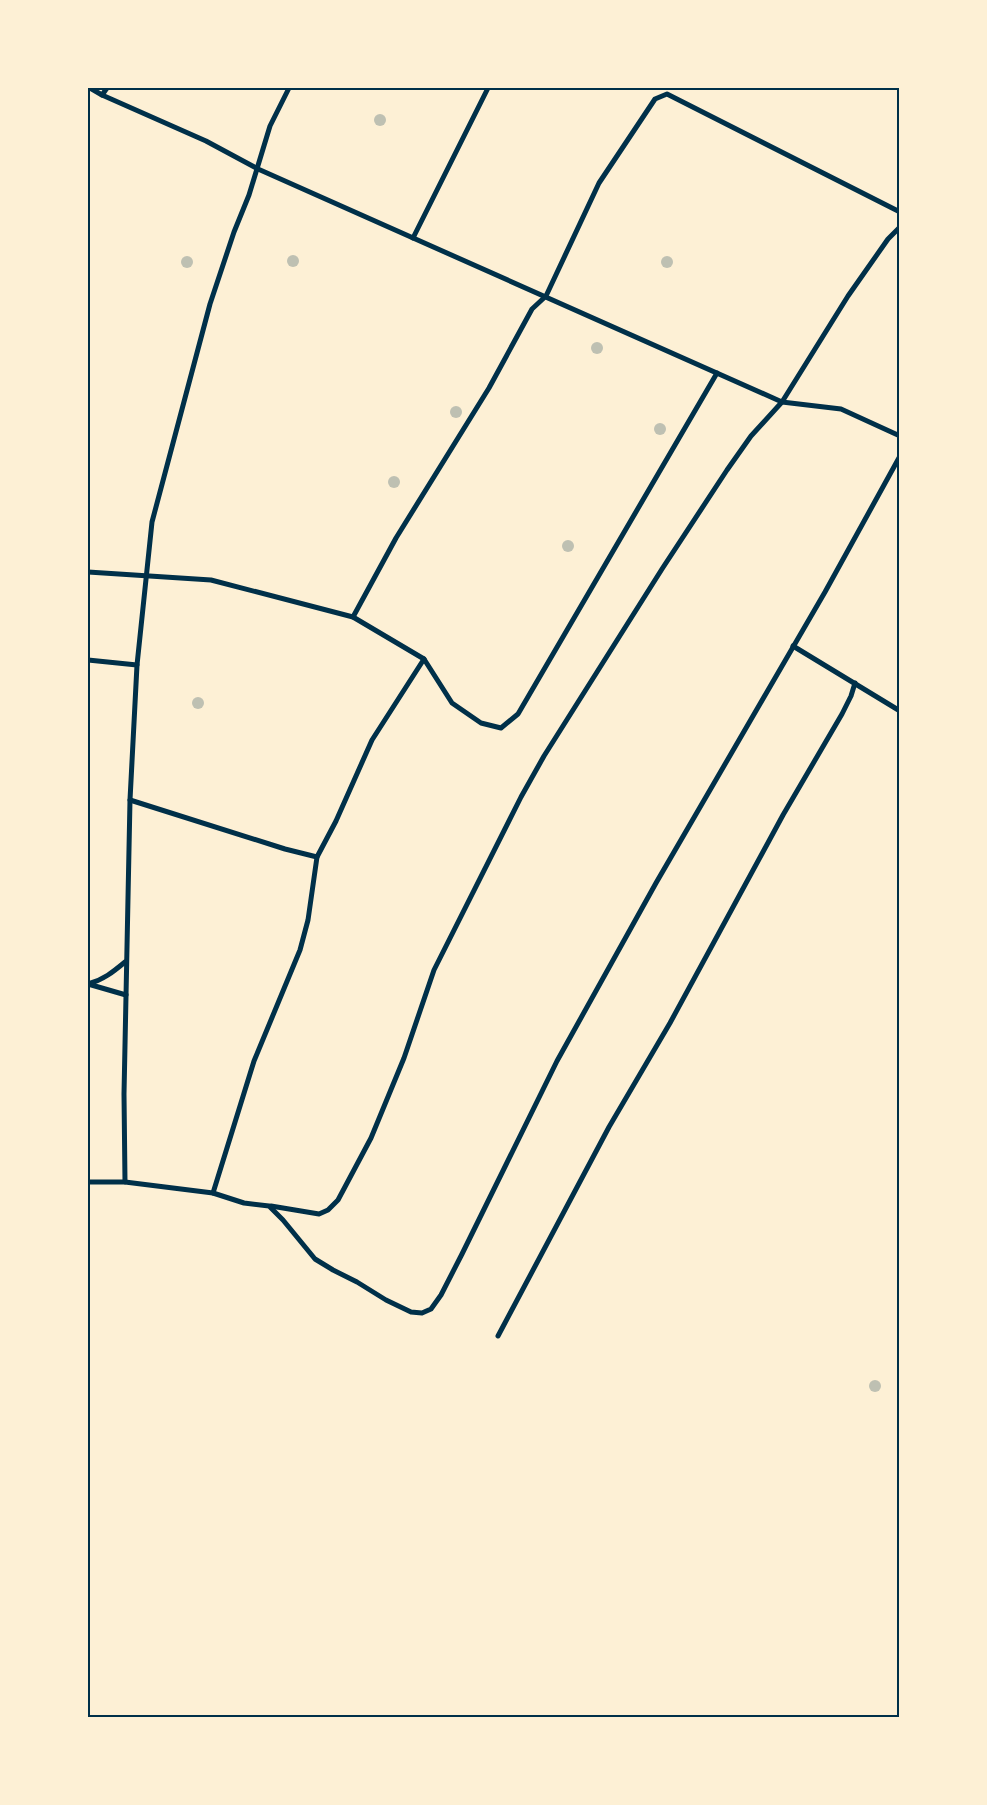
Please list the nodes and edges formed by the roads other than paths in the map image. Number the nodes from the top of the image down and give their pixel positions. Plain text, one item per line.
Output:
1 (90, 88) edge
2 (108, 88) edge
3 (289, 88) edge
4 (488, 88) edge
5 (102, 95) junction
6 (258, 169) junction
7 (900, 212) edge
8 (900, 226) edge
9 (413, 238) junction
10 (546, 296) junction
11 (717, 373) junction
12 (782, 402) junction
13 (900, 436) edge
14 (900, 456) edge
15 (88, 572) edge
16 (146, 577) junction
17 (352, 617) junction
18 (793, 646) junction
19 (424, 659) junction
20 (88, 660) edge
21 (137, 665) junction
22 (855, 683) junction
23 (900, 711) edge
24 (130, 800) junction
25 (317, 857) junction
26 (125, 962) junction
27 (126, 995) junction
28 (88, 1182) edge
29 (125, 1182) junction
30 (213, 1193) junction
31 (269, 1206) junction
32 (498, 1336) dead end

1 - 5 street
2 - 5 street
3 - 6 street
4 - 9 street
5 - 6 street
6 - 9 street
6 - 16 street
7 - 10 street
8 - 12 street
9 - 10 street
10 - 11 street
10 - 17 street
11 - 12 street
11 - 19 street
12 - 13 street
12 - 31 street
14 - 18 street
15 - 16 street
16 - 17 street
16 - 21 street
17 - 19 street
18 - 22 street
18 - 31 street
19 - 25 street
20 - 21 street
21 - 24 street
22 - 23 street
22 - 32 street
24 - 25 street
24 - 26 street
25 - 30 street
26 - 27 street
26 - 27 street
27 - 29 street
28 - 29 street
29 - 30 street
30 - 31 street

